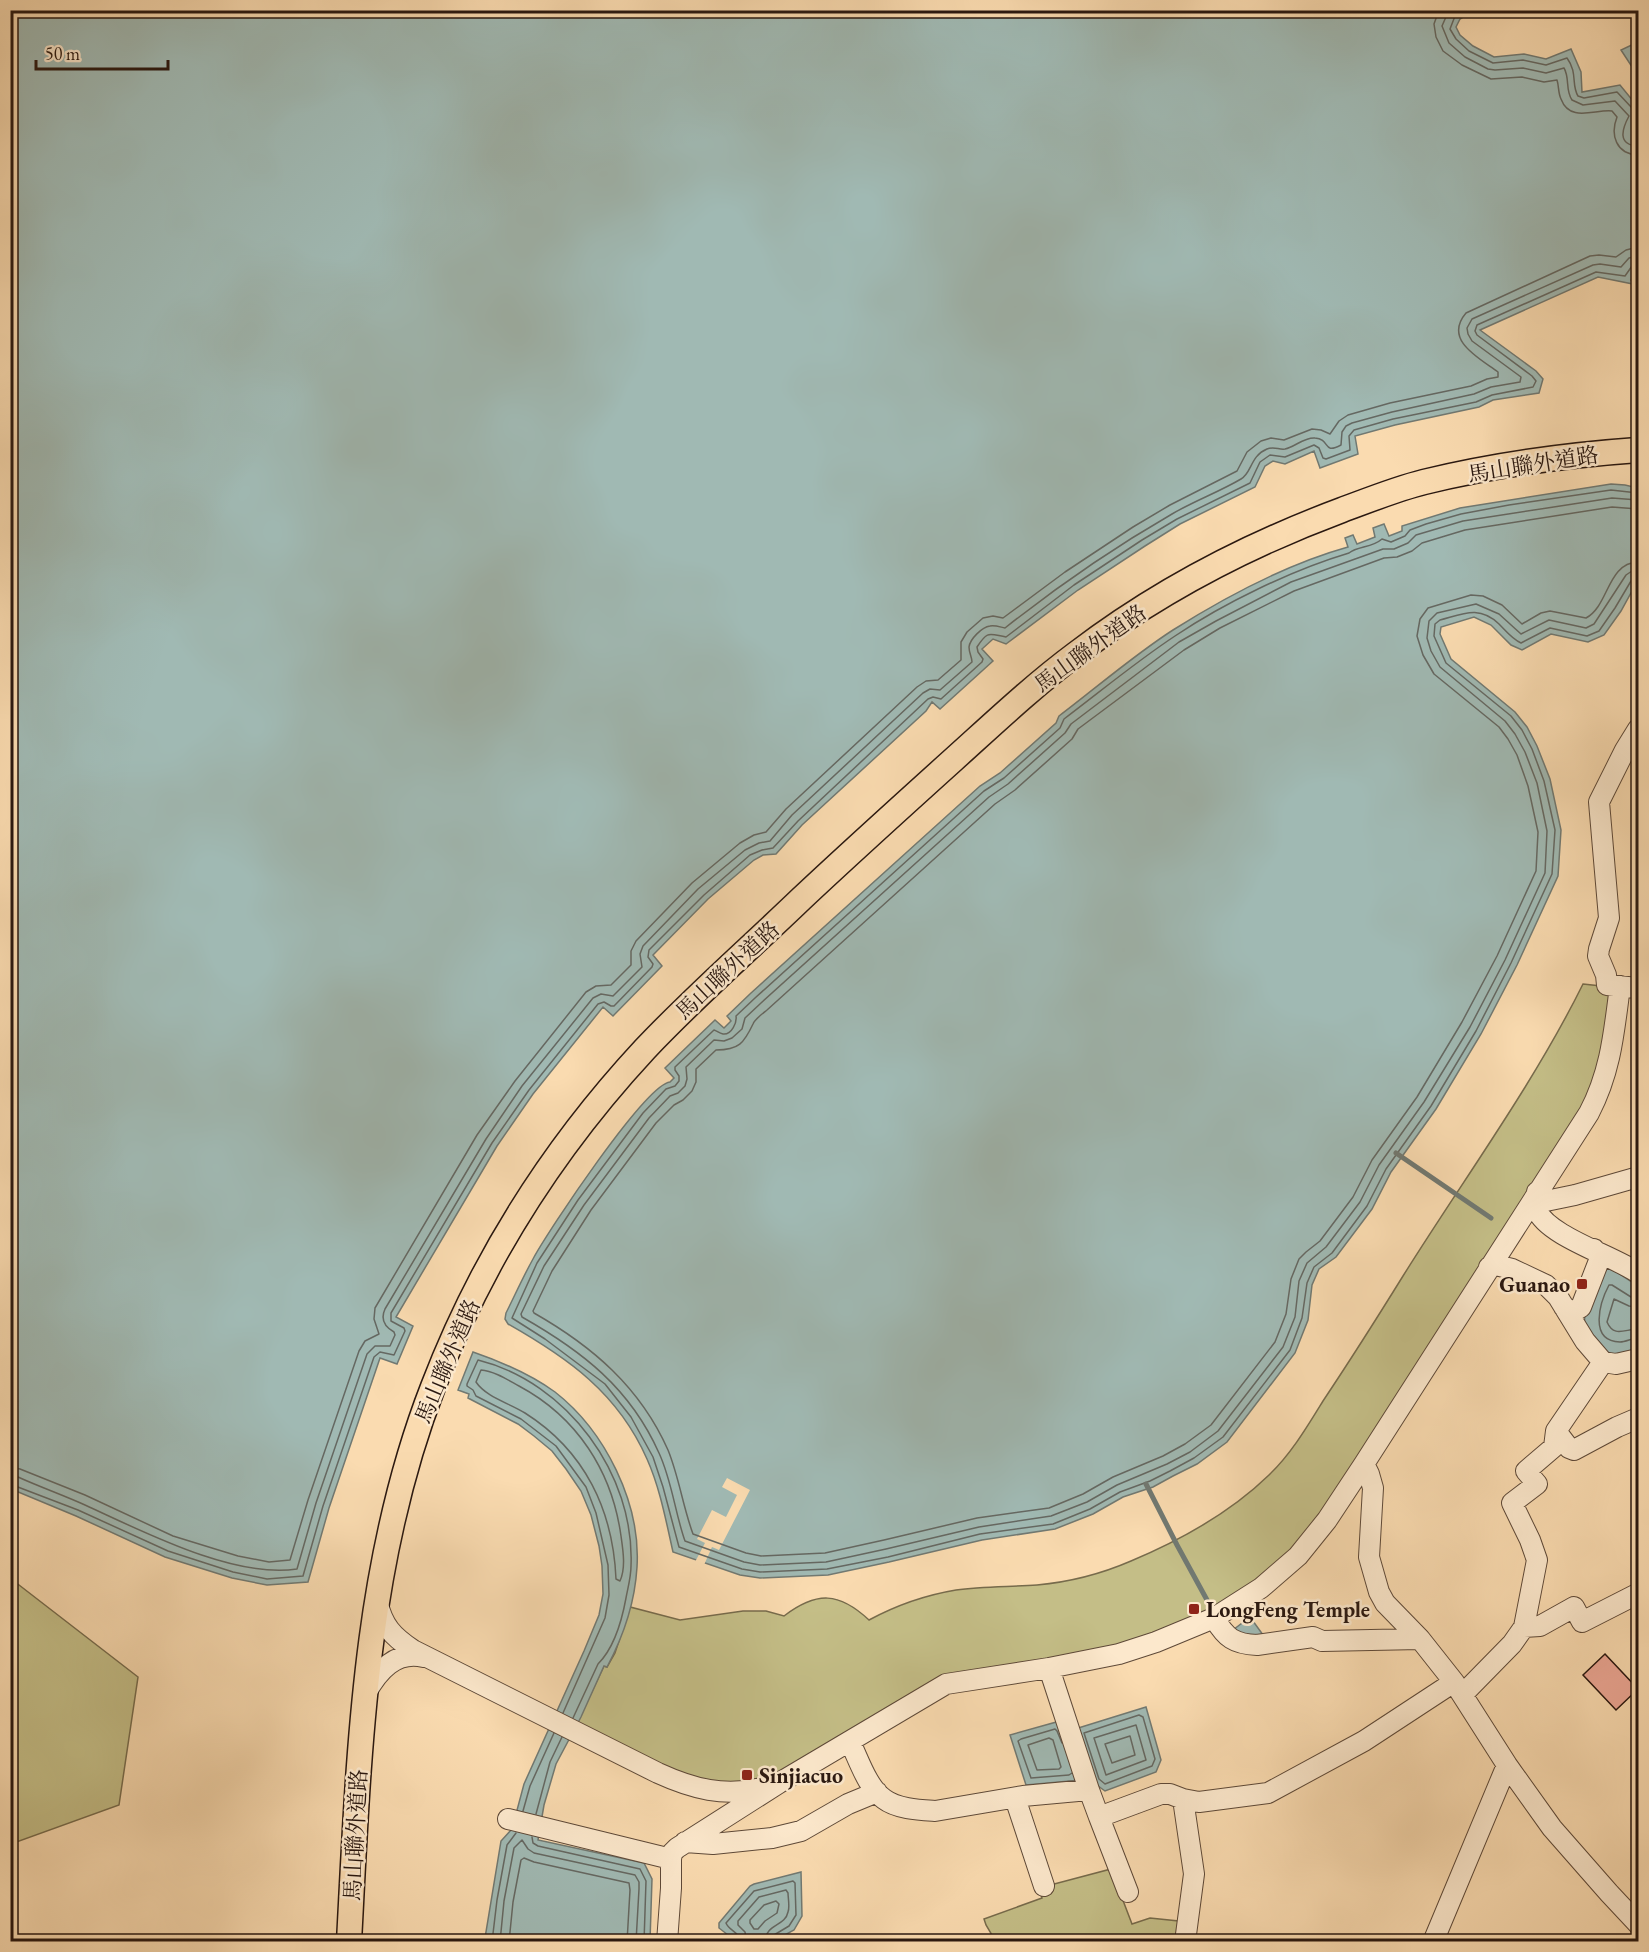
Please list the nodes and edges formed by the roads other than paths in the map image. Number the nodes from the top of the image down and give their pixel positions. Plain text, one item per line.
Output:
1 (1638, 450) edge
2 (1638, 729) edge
3 (1629, 987) edge
4 (1638, 1177) edge
5 (1537, 1196) junction
6 (1594, 1249) junction
7 (1489, 1268) junction
8 (1638, 1269) edge
9 (1564, 1307) junction
10 (1638, 1359) edge
11 (1603, 1362) junction
12 (1638, 1418) edge
13 (1556, 1431) junction
14 (1364, 1464) junction
15 (1638, 1597) edge
16 (376, 1599) junction
17 (1214, 1618) junction
18 (1524, 1627) junction
19 (1420, 1639) junction
20 (402, 1643) junction
21 (369, 1657) junction
22 (434, 1661) junction
23 (1049, 1668) junction
24 (1458, 1688) junction
25 (364, 1696) junction
26 (850, 1742) junction
27 (1507, 1765) junction
28 (779, 1783) junction
29 (1089, 1790) junction
30 (877, 1792) junction
31 (1015, 1798) junction
32 (1183, 1799) junction
33 (1099, 1817) junction
34 (508, 1820) dead end
35 (685, 1842) junction
36 (671, 1859) junction
37 (1044, 1886) dead end
38 (1128, 1892) dead end
39 (1638, 1924) edge
40 (349, 1941) edge
41 (667, 1941) edge
42 (1185, 1941) edge
43 (1433, 1941) edge

1 - 16 main road, 馬山聯外道路
2 - 3 street
3 - 5 street
4 - 5 street
5 - 6 street
5 - 7 street
6 - 8 street
6 - 9 street
7 - 9 street
7 - 14 street
9 - 11 street
10 - 11 street
11 - 13 street
12 - 13 street
13 - 18 street
14 - 17 street
14 - 19 street
15 - 18 street
16 - 20 street
16 - 21 main road, 馬山聯外道路
17 - 19 street
17 - 23 street
18 - 24 street
19 - 24 street
20 - 21 street
20 - 22 street
21 - 25 main road, 馬山聯外道路
22 - 25 street
22 - 28 street
23 - 26 street
23 - 29 street
24 - 27 street
24 - 32 street
25 - 40 main road, 馬山聯外道路
26 - 28 street
26 - 30 street
27 - 39 street
27 - 43 street
28 - 35 street
29 - 31 street
29 - 33 street
30 - 31 street
30 - 35 street
31 - 37 street
32 - 33 street
32 - 42 street
33 - 38 street
34 - 36 street
35 - 36 street
36 - 41 street

